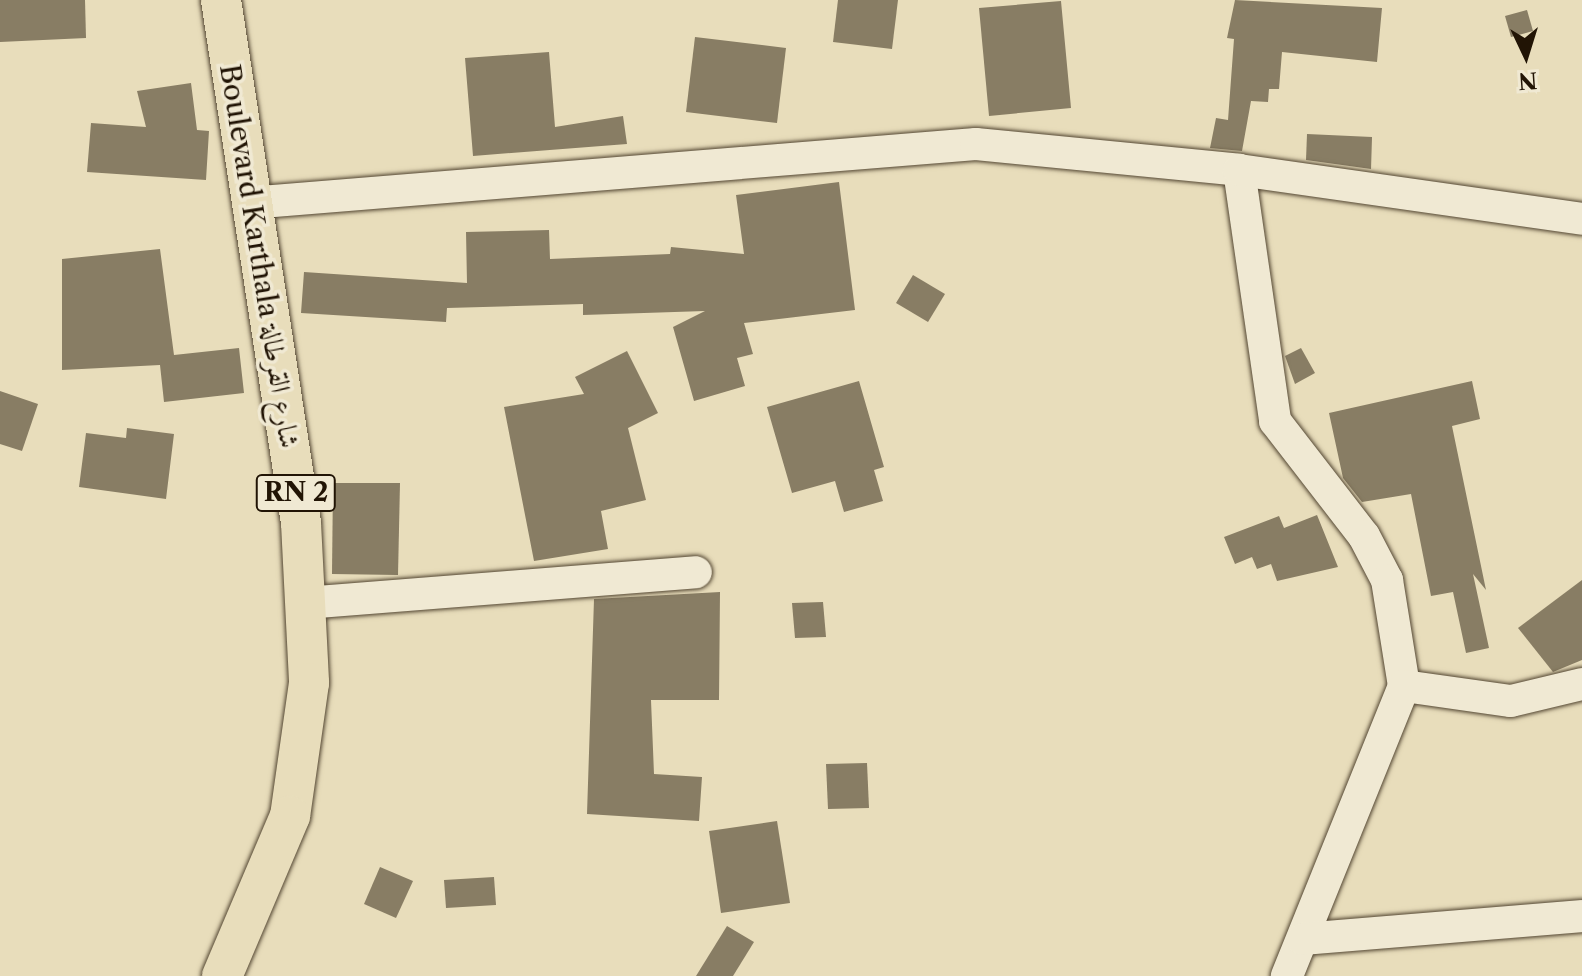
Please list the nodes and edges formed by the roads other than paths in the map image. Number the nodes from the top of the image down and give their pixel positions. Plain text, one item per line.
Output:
1 (221, 0) edge
2 (1239, 170) junction
3 (249, 203) junction
4 (1582, 219) edge
5 (696, 572) dead end
6 (305, 603) junction
7 (1582, 684) edge
8 (1404, 686) junction
9 (1582, 916) edge
10 (1303, 939) junction
11 (222, 976) edge
12 (1287, 976) edge

1 - 3 main road, Boulevard Karthala شارع القرطالة / RN 2
2 - 3 street
2 - 4 street
2 - 8 street
3 - 6 main road, Boulevard Karthala شارع القرطالة / RN 2
5 - 6 street
6 - 11 main road, Boulevard Karthala شارع القرطالة / RN 2
7 - 8 street
8 - 10 street
9 - 10 street
10 - 12 street

